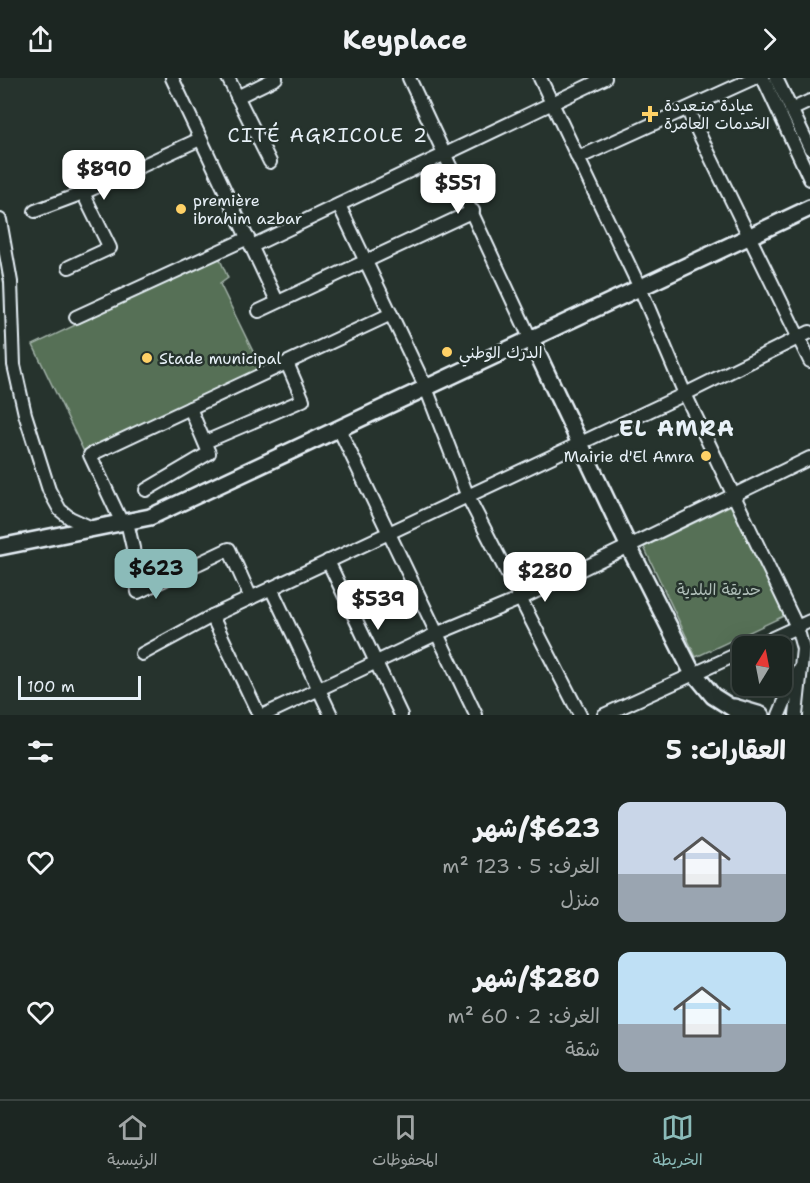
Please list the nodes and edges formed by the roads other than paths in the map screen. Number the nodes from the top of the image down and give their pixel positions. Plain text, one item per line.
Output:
1 (228, 78) edge
2 (276, 78) edge
3 (409, 78) edge
4 (540, 78) edge
5 (605, 78) edge
6 (754, 78) edge
7 (763, 78) edge
8 (776, 78) edge
9 (177, 80) edge
10 (237, 97) junction
11 (810, 101) edge
12 (552, 104) junction
13 (687, 109) junction
14 (791, 110) junction
15 (201, 139) junction
16 (810, 148) edge
17 (446, 154) junction
18 (578, 158) junction
19 (270, 162) dead end
20 (810, 179) edge
21 (83, 193) junction
22 (339, 205) junction
23 (810, 208) edge
24 (35, 211) dead end
25 (473, 211) junction
26 (0, 220) edge
27 (750, 237) junction
28 (250, 242) junction
29 (365, 260) junction
30 (69, 267) dead end
31 (640, 288) junction
32 (277, 301) junction
33 (259, 311) dead end
34 (391, 314) junction
35 (75, 317) dead end
36 (805, 335) edge
37 (531, 340) junction
38 (810, 361) edge
39 (286, 363) junction
40 (426, 388) junction
41 (685, 394) junction
42 (190, 408) junction
43 (339, 429) junction
44 (205, 442) junction
45 (579, 444) junction
46 (810, 458) edge
47 (146, 490) dead end
48 (734, 495) junction
49 (468, 497) junction
50 (124, 523) junction
51 (95, 529) junction
52 (389, 532) junction
53 (0, 547) edge
54 (629, 547) junction
55 (328, 561) junction
56 (271, 588) junction
57 (251, 598) junction
58 (520, 599) junction
59 (212, 616) junction
60 (810, 621) edge
61 (797, 627) junction
62 (436, 634) junction
63 (777, 636) edge
64 (142, 654) dead end
65 (732, 657) edge
66 (376, 662) junction
67 (800, 666) junction
68 (694, 675) junction
69 (319, 689) junction
70 (739, 711) edge
71 (259, 715) edge
72 (264, 715) edge
73 (331, 715) edge
74 (401, 715) edge
75 (476, 715) edge
76 (580, 715) edge
77 (604, 715) edge
78 (761, 715) edge
79 (779, 715) edge
80 (796, 715) edge

1 - 10 street
2 - 10 street
3 - 17 street
4 - 12 street
5 - 12 street
6 - 13 street
7 - 20 street
8 - 14 street
9 - 15 street
10 - 19 street
11 - 14 street
12 - 17 street
12 - 18 street
13 - 18 street
13 - 27 street
14 - 16 street
15 - 21 street
15 - 28 street
17 - 22 street
17 - 25 street
18 - 31 street
21 - 24 street
21 - 30 street
22 - 28 street
22 - 29 street
23 - 27 main road
25 - 29 street
25 - 37 street
26 - 51 street
27 - 31 main road
27 - 36 street
28 - 32 street
28 - 35 street
29 - 32 street
29 - 34 street
31 - 37 main road
31 - 41 street
32 - 33 street
34 - 39 street
34 - 40 street
36 - 38 street
36 - 41 street
37 - 40 main road
37 - 45 main road
39 - 42 street
39 - 44 street
40 - 43 main road
40 - 49 street
41 - 45 street
41 - 48 street
42 - 44 street
42 - 50 street
43 - 50 main road
43 - 52 street
44 - 47 street
45 - 49 street
45 - 54 main road
46 - 48 street
48 - 54 street
48 - 61 street
49 - 52 street
49 - 58 street
50 - 51 main road
50 - 57 street
51 - 53 main road
52 - 55 street
52 - 62 street
54 - 58 street
54 - 68 main road
55 - 56 street
55 - 66 street
56 - 57 street
56 - 69 street
57 - 59 street
58 - 62 street
58 - 76 street
59 - 64 street
59 - 71 street
60 - 61 street
61 - 63 street
61 - 67 street
62 - 66 street
62 - 75 street
65 - 68 street
66 - 69 street
66 - 74 street
67 - 79 street
67 - 80 street
68 - 70 main road
68 - 77 street
69 - 72 street
69 - 73 street
70 - 78 main road

